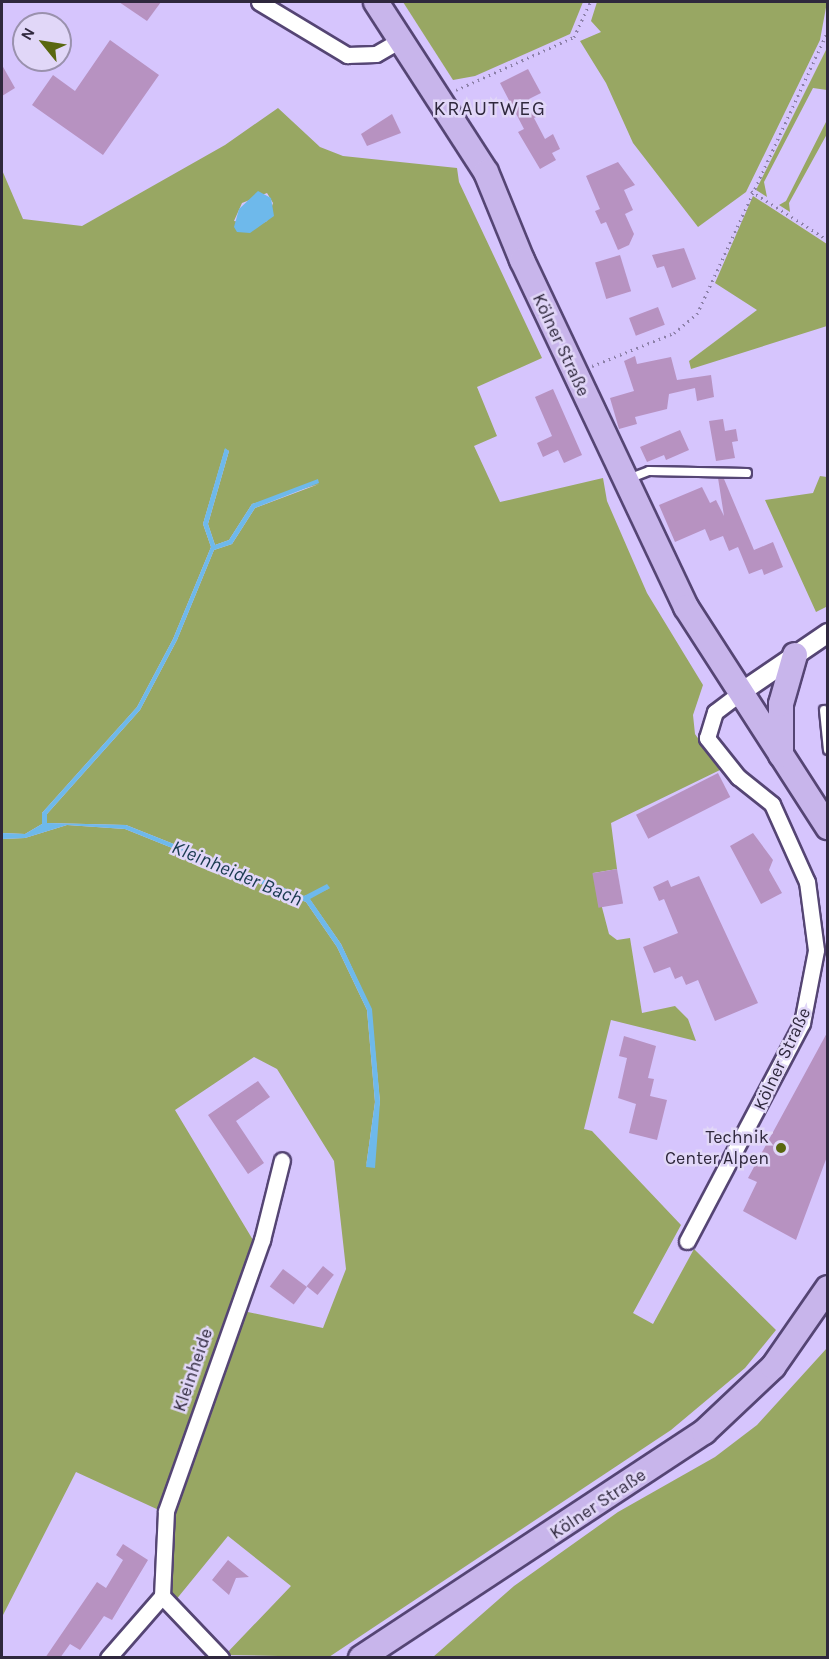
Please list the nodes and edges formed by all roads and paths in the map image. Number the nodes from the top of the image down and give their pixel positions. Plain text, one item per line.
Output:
1 (259, 2) edge
2 (376, 2) edge
3 (590, 2) edge
4 (828, 30) edge
5 (402, 39) junction
6 (441, 97) junction
7 (751, 191) junction
8 (828, 240) edge
9 (575, 373) junction
10 (747, 473) dead end
11 (624, 480) junction
12 (828, 633) edge
13 (795, 655) junction
14 (740, 693) junction
15 (824, 710) dead end
16 (828, 750) edge
17 (781, 755) junction
18 (828, 827) edge
19 (282, 1160) dead end
20 (687, 1241) dead end
21 (828, 1288) edge
22 (162, 1596) junction
23 (108, 1658) edge
24 (221, 1658) edge
25 (360, 1658) edge

1 - 5 street
2 - 5 main road, Kölner Straße
3 - 6 path
4 - 7 path
5 - 6 main road, Kölner Straße
6 - 9 main road, Kölner Straße
7 - 8 path
7 - 9 path
9 - 11 main road, Kölner Straße
10 - 11 lane
11 - 14 main road, Kölner Straße
12 - 13 street
13 - 14 street
13 - 17 main road
14 - 17 main road, Kölner Straße
14 - 20 street, Kölner Straße
15 - 16 lane
17 - 18 main road, Kölner Straße
19 - 22 street, Kleinheide
21 - 25 main road, Kölner Straße
22 - 23 street
22 - 24 street

